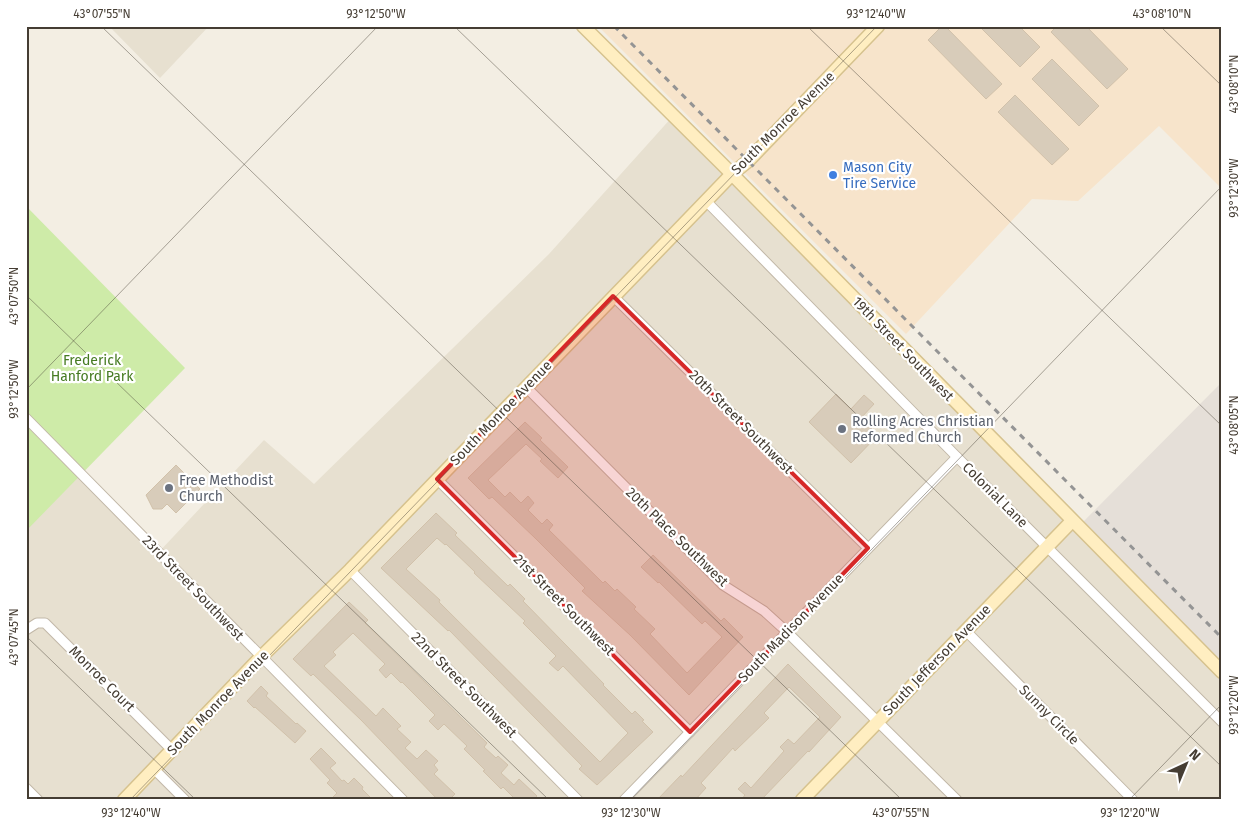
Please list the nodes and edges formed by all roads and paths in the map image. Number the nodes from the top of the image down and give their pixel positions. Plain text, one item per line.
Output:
1 (583, 26) edge
2 (878, 26) edge
3 (732, 174) junction
4 (706, 200) junction
5 (614, 296) junction
6 (526, 387) junction
7 (26, 418) edge
8 (957, 457) junction
9 (437, 479) junction
10 (1072, 521) junction
11 (1047, 547) junction
12 (868, 548) junction
13 (350, 570) junction
14 (26, 630) edge
15 (966, 631) junction
16 (787, 632) junction
17 (261, 658) junction
18 (1222, 672) edge
19 (878, 721) junction
20 (1222, 722) edge
21 (690, 732) junction
22 (172, 750) junction
23 (154, 769) junction
24 (26, 788) edge
25 (38, 800) edge
26 (124, 800) edge
27 (185, 800) edge
28 (403, 800) edge
29 (578, 800) edge
30 (624, 800) edge
31 (802, 800) edge
32 (957, 800) edge
33 (1133, 800) edge

1 - 3 street, 19th Street Southwest
2 - 3 street, South Monroe Avenue
3 - 4 street, South Monroe Avenue
3 - 10 street, 19th Street Southwest
4 - 5 street, South Monroe Avenue
4 - 8 street, Colonial Lane
5 - 6 street, South Monroe Avenue
5 - 12 street, 20th Street Southwest
6 - 9 street, South Monroe Avenue
6 - 16 street, 20th Place Southwest
7 - 17 street, 23rd Street Southwest
8 - 11 street, Colonial Lane
8 - 12 street, South Madison Avenue
9 - 13 street, South Monroe Avenue
9 - 21 street, 21st Street Southwest
10 - 11 street, South Jefferson Avenue
10 - 18 street, 19th Street Southwest
11 - 15 street, South Jefferson Avenue
11 - 20 street, Colonial Lane
12 - 16 street, South Madison Avenue
13 - 17 street, South Monroe Avenue
13 - 29 street, 22nd Street Southwest
14 - 22 street, Monroe Court
15 - 19 street, South Jefferson Avenue
15 - 33 street, Sunny Circle
16 - 19 street, 20th Place Southwest
16 - 21 street, South Madison Avenue
17 - 22 street, South Monroe Avenue
17 - 28 street, 23rd Street Southwest
19 - 31 street, South Jefferson Avenue
19 - 32 street, 20th Place Southwest
21 - 30 street, South Madison Avenue
22 - 23 street, South Monroe Avenue
23 - 26 street, South Monroe Avenue
23 - 27 street
24 - 25 street

